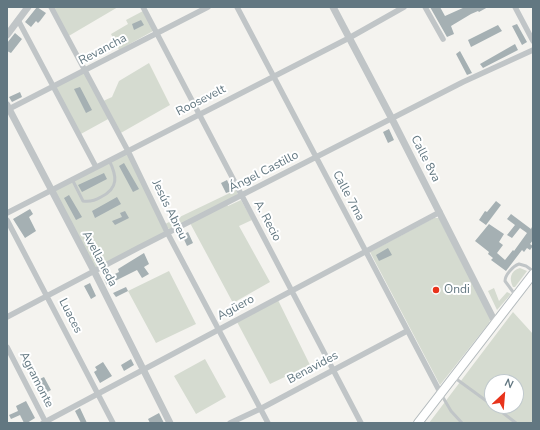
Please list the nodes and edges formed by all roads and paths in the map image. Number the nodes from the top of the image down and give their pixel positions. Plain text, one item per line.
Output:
1 (28, 7) edge
2 (52, 7) edge
3 (143, 7) edge
4 (208, 7) edge
5 (237, 7) edge
6 (333, 7) edge
7 (404, 7) edge
8 (425, 7) edge
9 (515, 7) edge
10 (18, 20) junction
11 (157, 34) junction
12 (7, 35) edge
13 (349, 38) junction
14 (443, 39) dead end
15 (533, 41) edge
16 (533, 50) edge
17 (85, 71) junction
18 (273, 76) junction
19 (54, 87) junction
20 (8, 108) edge
21 (199, 115) junction
22 (392, 119) junction
23 (128, 151) junction
24 (315, 158) junction
25 (109, 160) junction
26 (96, 167) junction
27 (72, 179) junction
28 (50, 190) junction
29 (241, 196) junction
30 (440, 212) junction
31 (7, 213) edge
32 (7, 220) edge
33 (168, 234) junction
34 (365, 252) junction
35 (94, 272) junction
36 (533, 272) edge
37 (291, 291) junction
38 (47, 296) junction
39 (516, 296) junction
40 (7, 317) edge
41 (495, 322) junction
42 (218, 330) junction
43 (407, 331) junction
44 (7, 348) edge
45 (143, 370) junction
46 (333, 370) junction
47 (453, 377) junction
48 (98, 394) junction
49 (441, 394) junction
50 (484, 399) edge
51 (260, 409) junction
52 (504, 414) edge
53 (45, 423) edge
54 (113, 423) edge
55 (170, 423) edge
56 (230, 423) edge
57 (268, 423) edge
58 (361, 423) edge
59 (418, 423) edge
60 (462, 423) edge
61 (516, 423) edge

1 - 10 street
2 - 17 street, Jesús Abreu
3 - 11 street, A. Recio
4 - 11 street, Revancha
5 - 18 street, Calle 7ma
6 - 13 street, Calle 8va
7 - 13 street, Roosevelt
8 - 14 street
9 - 15 street
10 - 12 street
10 - 19 street
11 - 17 street, Revancha
11 - 21 street, A. Recio
13 - 18 street, Roosevelt
13 - 22 street, Calle 8va
16 - 22 street, Ángel Castillo
17 - 19 street, Revancha
17 - 23 street, Jesús Abreu
18 - 21 street, Roosevelt
18 - 24 street, Calle 7ma
19 - 20 street, Revancha
19 - 26 street
20 - 28 street, Avellaneda
21 - 23 street, Roosevelt
21 - 29 street, A. Recio
22 - 24 street, Ángel Castillo
22 - 30 street, Calle 8va
23 - 25 street, Roosevelt
23 - 33 street, Jesús Abreu
24 - 29 street, Ángel Castillo
24 - 34 street, Calle 7ma
25 - 26 street, Roosevelt
25 - 27 lane
26 - 27 street, Roosevelt
27 - 28 street, Roosevelt
28 - 31 street, Roosevelt
28 - 35 street, Avellaneda
29 - 33 street, Ángel Castillo
29 - 37 street, A. Recio
30 - 34 street, Agüero
30 - 41 street, Calle 8va
32 - 38 street, Luaces
33 - 35 street, Ángel Castillo
33 - 42 street, Jesús Abreu
34 - 37 street, Agüero
34 - 43 street, Calle 7ma
35 - 38 street, Ángel Castillo
35 - 45 street, Avellaneda
36 - 39 main road
36 - 39 lane
37 - 42 street, Agüero
37 - 46 street, A. Recio
38 - 40 street, Ángel Castillo
38 - 48 street, Luaces
39 - 41 main road
41 - 47 main road
42 - 45 street, Agüero
42 - 51 street, Jesús Abreu
43 - 46 street, Benavides
43 - 49 street, Calle 7ma
44 - 53 street, Agramonte
45 - 48 street, Agüero
45 - 55 street, Avellaneda
46 - 51 street, Benavides
46 - 58 street, A. Recio
47 - 49 main road
47 - 50 lane
48 - 53 street, Agüero
48 - 54 street, Luaces
49 - 59 main road
49 - 60 lane
51 - 56 street, Benavides
51 - 57 street, Jesús Abreu
52 - 61 lane

